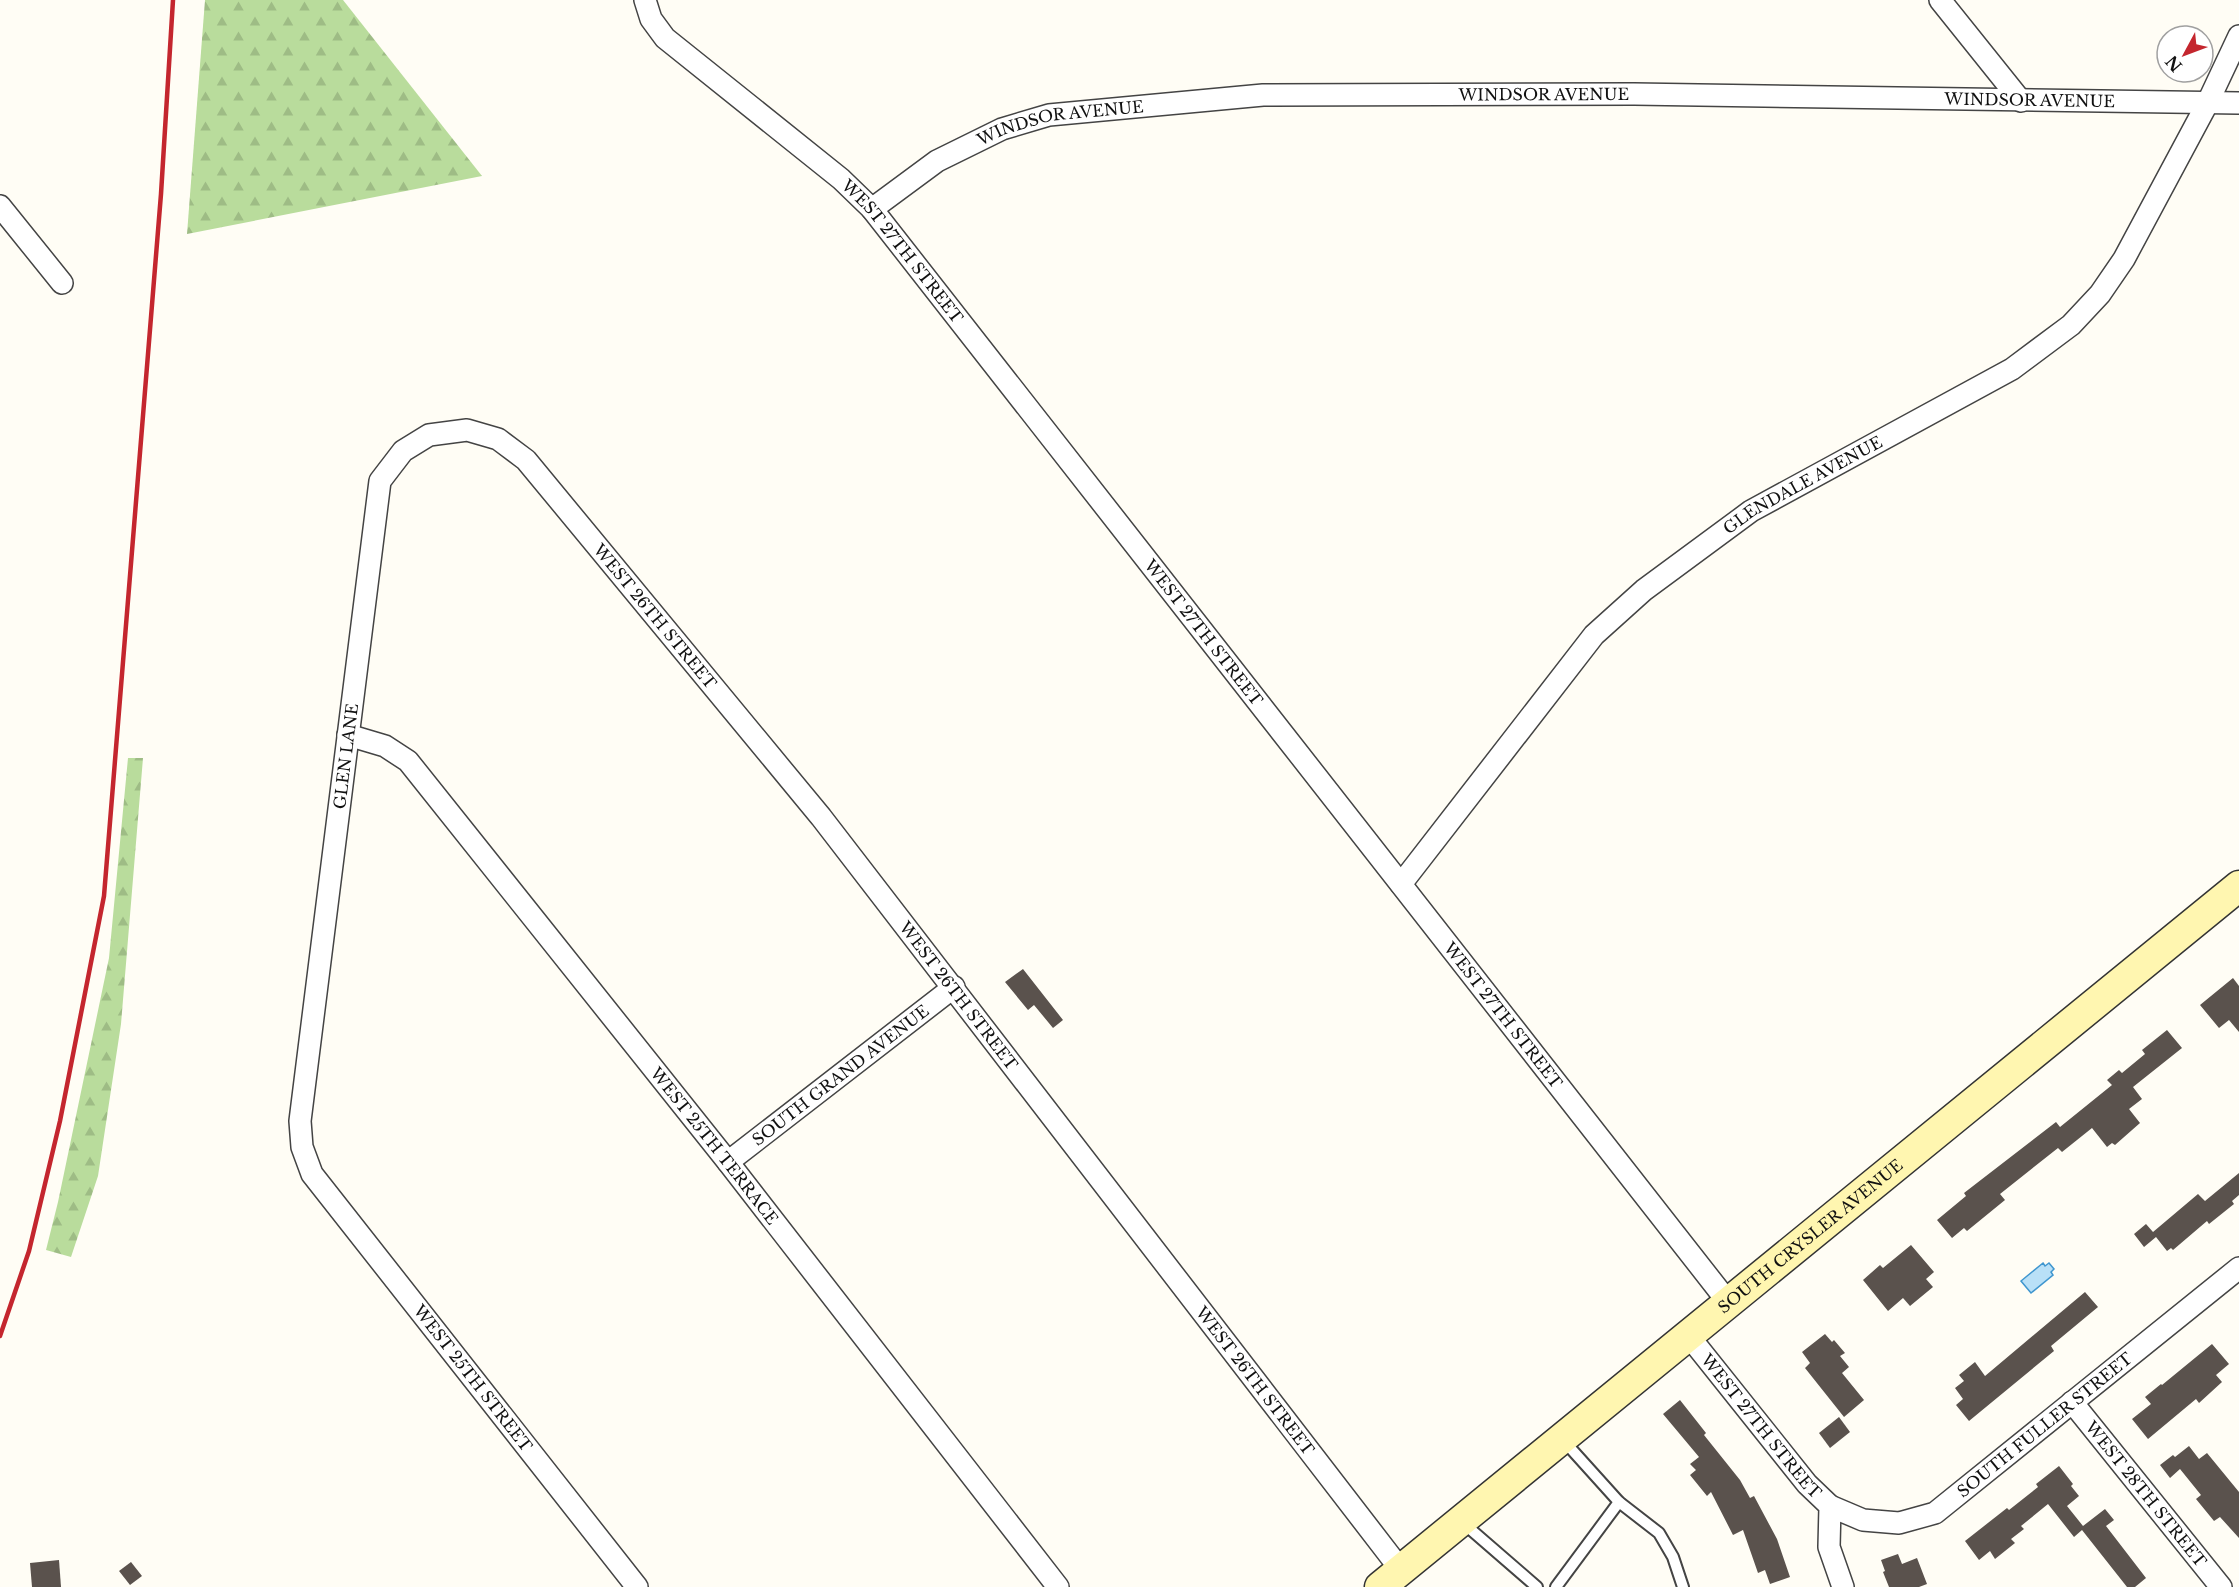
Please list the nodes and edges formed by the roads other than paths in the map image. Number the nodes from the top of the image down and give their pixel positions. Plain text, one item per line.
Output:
1 (645, 0) edge
2 (1940, 0) edge
3 (2239, 36) edge
4 (2021, 101) junction
5 (2239, 103) edge
6 (2207, 104) junction
7 (0, 206) edge
8 (872, 209) junction
9 (62, 283) dead end
10 (498, 439) joint
11 (348, 735) junction
12 (1401, 884) junction
13 (2239, 886) edge
14 (954, 987) junction
15 (728, 1162) junction
16 (309, 1169) joint
17 (2239, 1268) edge
18 (1728, 1302) junction
19 (1688, 1335) junction
20 (2072, 1402) junction
21 (1562, 1438) junction
22 (1619, 1502) junction
23 (1830, 1506) junction
24 (1461, 1521) junction
25 (1391, 1578) edge
26 (637, 1587) edge
27 (1058, 1587) edge
28 (1536, 1587) edge
29 (1556, 1587) edge
30 (1683, 1587) edge
31 (1843, 1587) edge
32 (2221, 1587) edge

1 - 8 street, WEST 27TH STREET
2 - 4 street
3 - 6 street, GLENDALE AVENUE
4 - 6 street, WINDSOR AVENUE
4 - 8 street, WINDSOR AVENUE
5 - 6 street, WINDSOR AVENUE
6 - 12 street, GLENDALE AVENUE
7 - 9 street
8 - 12 street, WEST 27TH STREET
10 - 11 street, GLEN LANE
10 - 14 street, WEST 26TH STREET
11 - 15 street, WEST 25TH TERRACE
11 - 16 street, GLEN LANE
12 - 18 street, WEST 27TH STREET
13 - 18 main road, SOUTH CRYSLER AVENUE
14 - 15 street, SOUTH GRAND AVENUE
14 - 25 street, WEST 26TH STREET
15 - 27 street, WEST 25TH TERRACE
16 - 26 street, WEST 25TH STREET
17 - 20 street, SOUTH FULLER STREET
18 - 19 main road, SOUTH CRYSLER AVENUE
19 - 21 main road, SOUTH CRYSLER AVENUE
19 - 23 street, WEST 27TH STREET
20 - 23 street, SOUTH FULLER STREET
20 - 32 street, WEST 28TH STREET
21 - 22 lane
21 - 24 main road, SOUTH CRYSLER AVENUE
22 - 29 lane
22 - 30 lane
23 - 31 street, WEST 27TH STREET
24 - 25 main road, SOUTH CRYSLER AVENUE
24 - 28 lane

